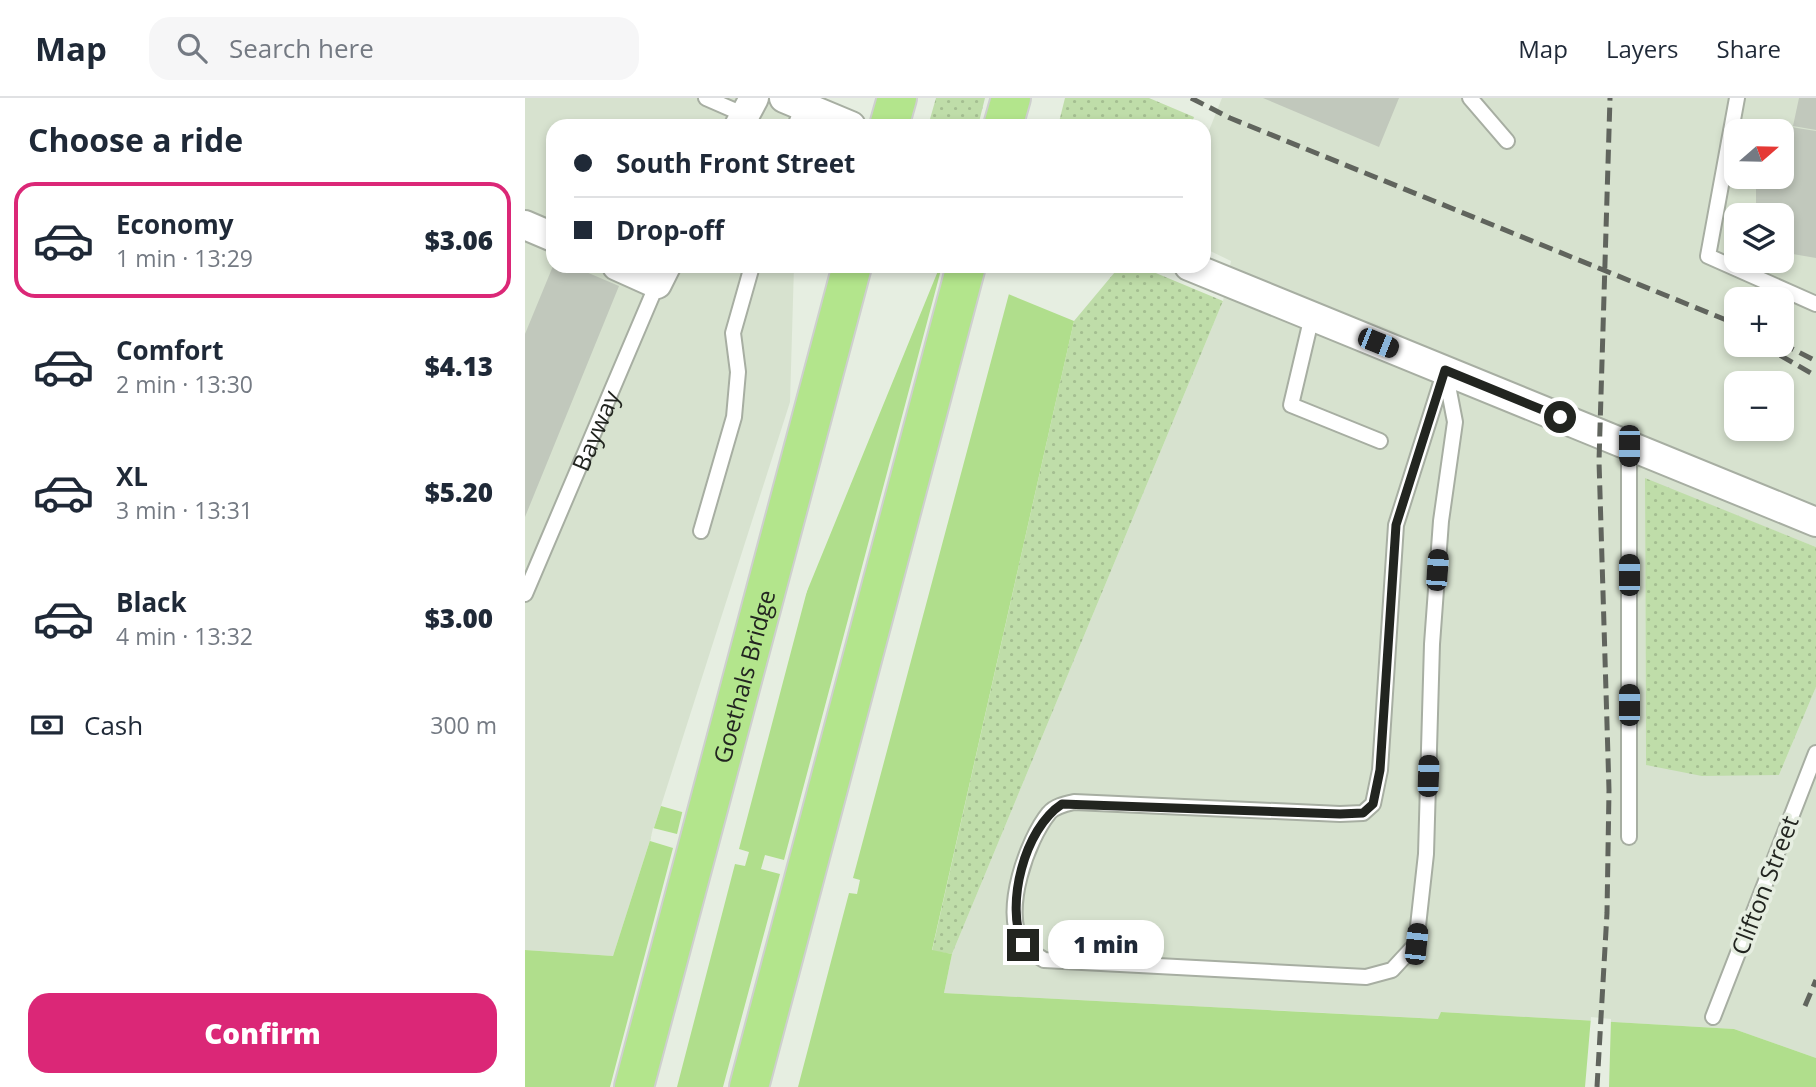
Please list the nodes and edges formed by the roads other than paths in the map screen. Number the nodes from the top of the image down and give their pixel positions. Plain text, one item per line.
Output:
1 (706, 98) edge
2 (897, 98) edge
3 (1011, 98) edge
4 (1470, 98) edge
5 (1737, 98) edge
6 (794, 110) edge
7 (746, 113) edge
8 (826, 119) edge
9 (891, 119) edge
10 (1005, 119) edge
11 (1507, 141) dead end
12 (525, 225) edge
13 (546, 234) edge
14 (750, 273) edge
15 (850, 273) edge
16 (964, 273) edge
17 (1206, 273) edge
18 (661, 275) edge
19 (1816, 304) edge
20 (1312, 316) junction
21 (1445, 370) junction
22 (1380, 441) dead end
23 (1629, 446) junction
24 (1816, 522) edge
25 (701, 531) dead end
26 (525, 594) edge
27 (1816, 753) edge
28 (1629, 837) dead end
29 (1713, 1017) dead end
30 (634, 1087) edge
31 (749, 1087) edge

1 - 7 lane
2 - 9 highway
3 - 10 highway
4 - 11 lane
5 - 19 lane
6 - 8 street
12 - 13 street
14 - 25 lane
15 - 30 highway, Goethals Bridge
16 - 31 highway
17 - 20 street
18 - 26 lane, Bayway
20 - 21 street
20 - 22 lane
21 - 21 lane
21 - 23 street
23 - 24 street
23 - 28 lane
27 - 29 lane, Clifton Street

